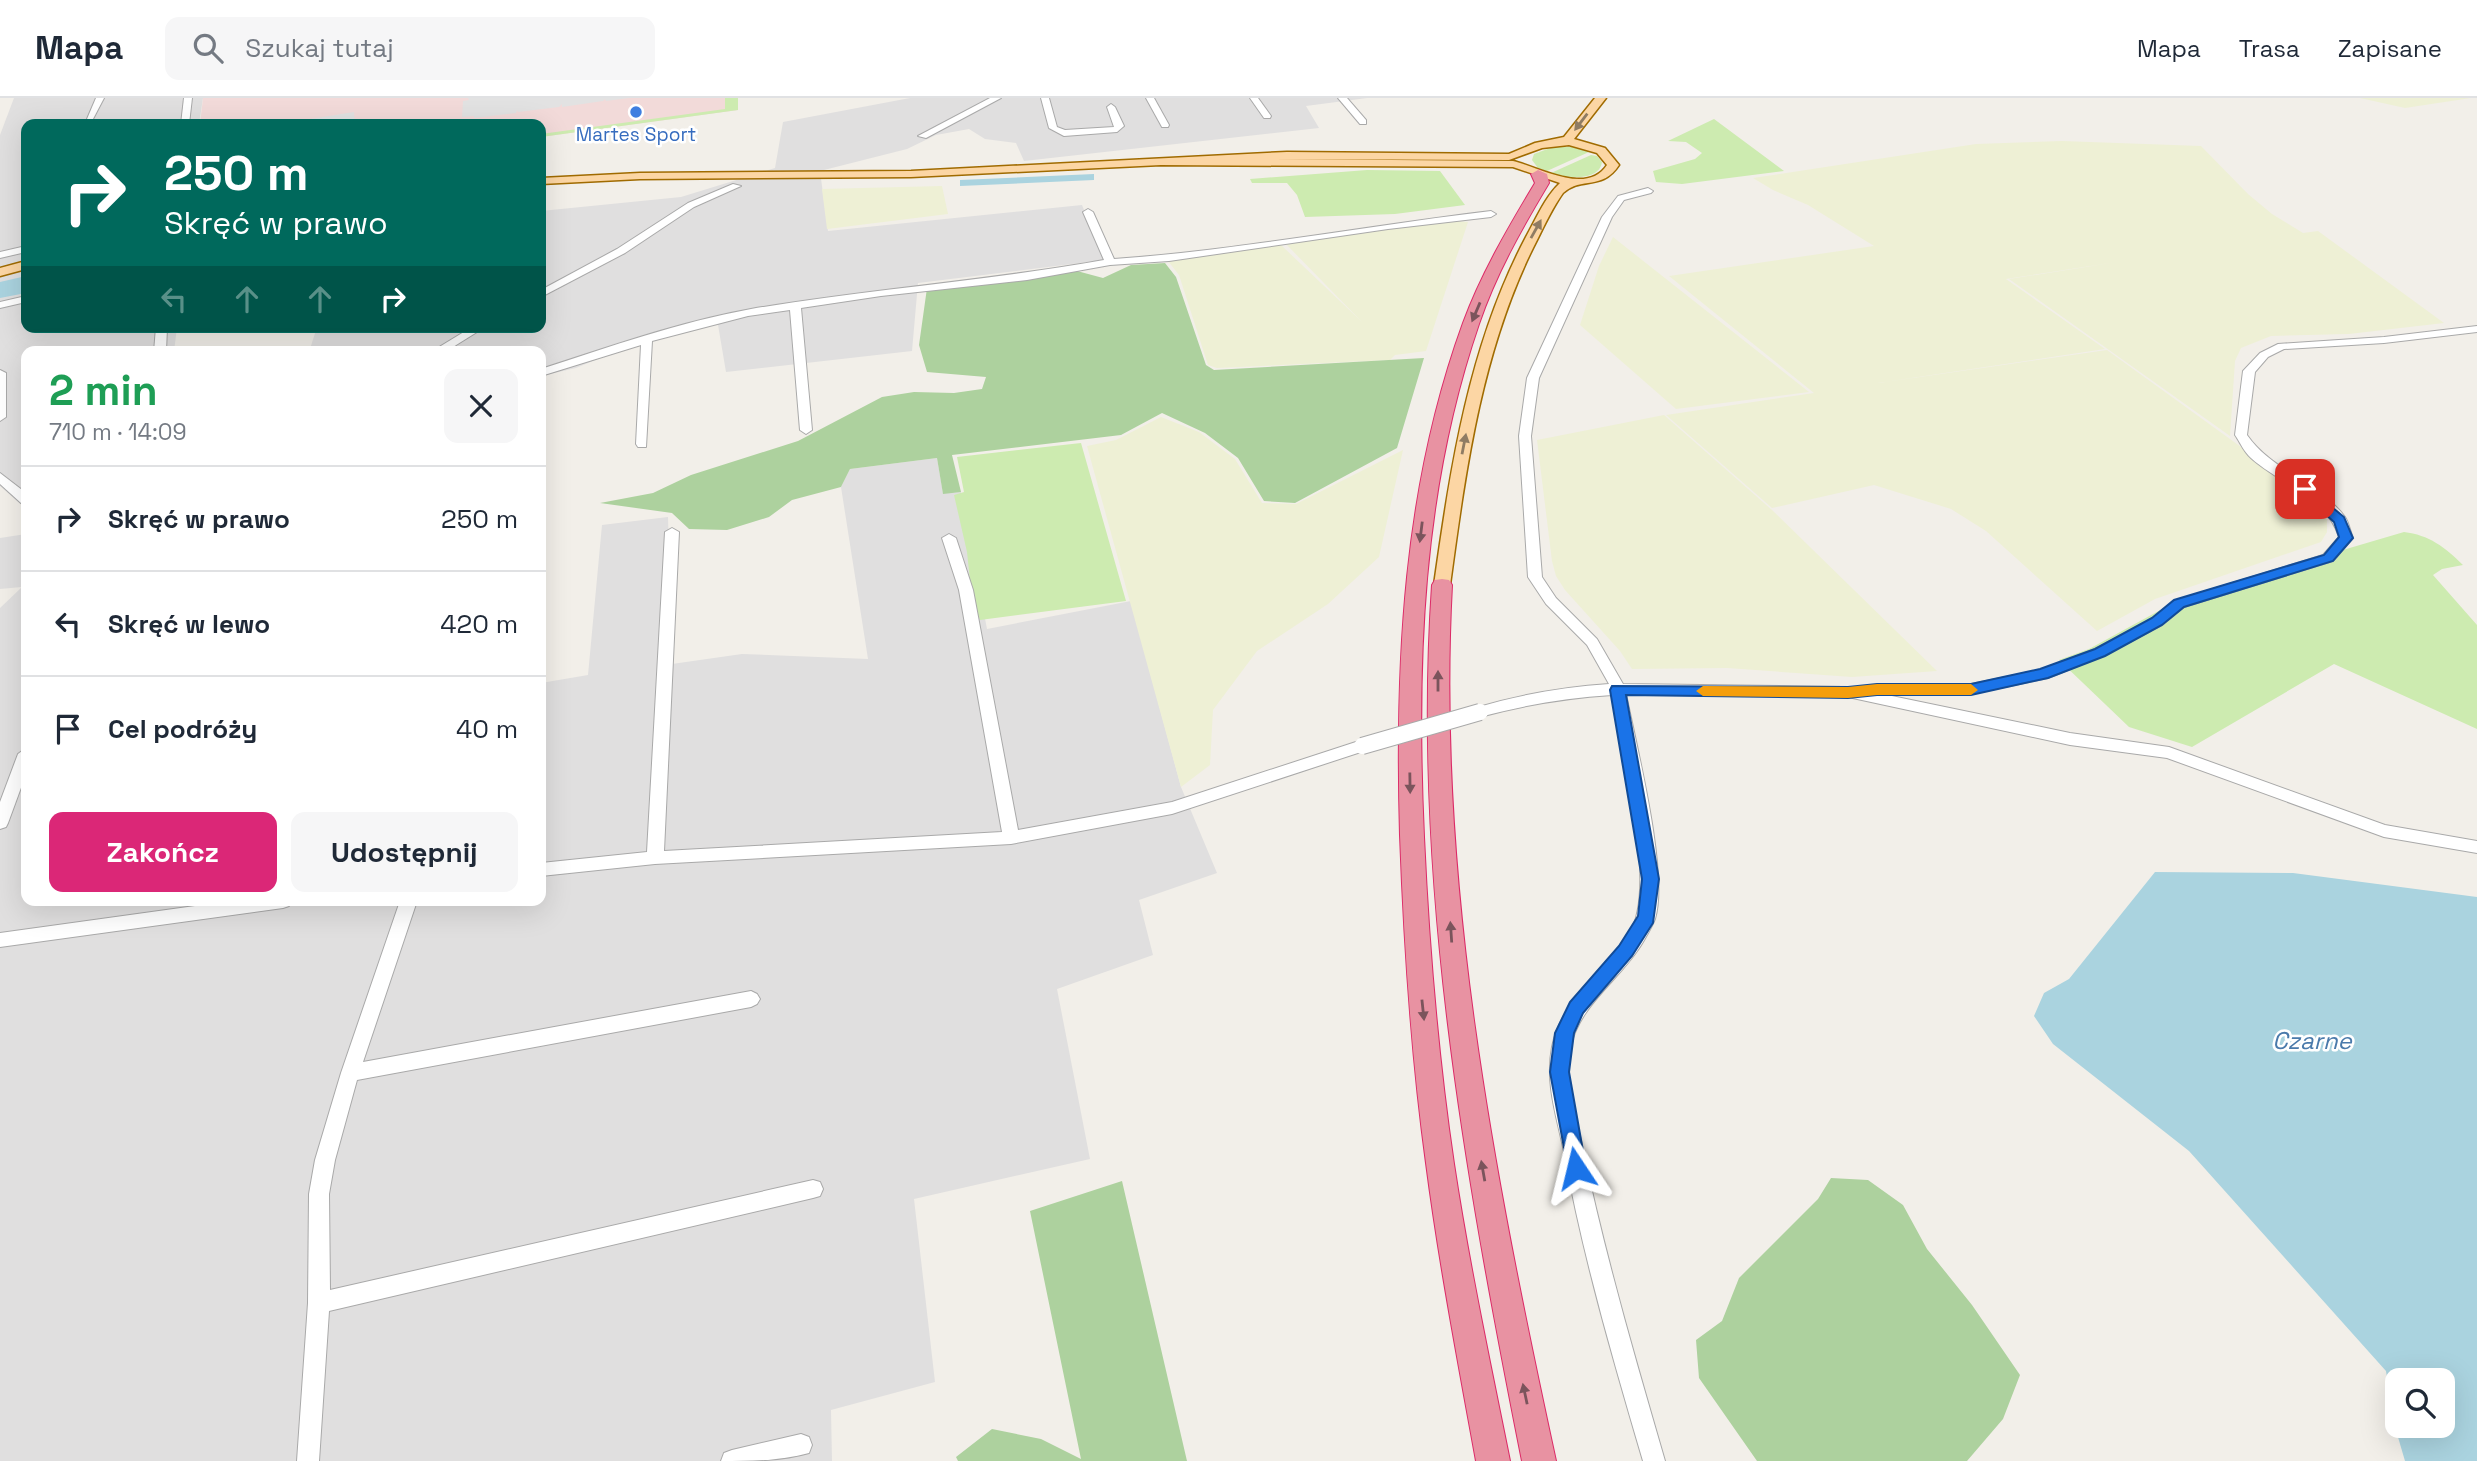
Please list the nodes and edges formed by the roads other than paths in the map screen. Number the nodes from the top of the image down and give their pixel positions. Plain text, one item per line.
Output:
1 (100, 98) edge
2 (188, 98) edge
3 (997, 98) edge
4 (1045, 98) edge
5 (1150, 98) edge
6 (1254, 98) edge
7 (1342, 98) edge
8 (1606, 101) edge
9 (1111, 107) dead end
10 (1267, 116) dead end
11 (90, 117) dead end
12 (186, 119) edge
13 (1363, 122) dead end
14 (1165, 125) dead end
15 (923, 136) dead end
16 (1559, 142) junction
17 (1587, 146) junction
18 (1524, 153) junction
19 (1163, 162) junction
20 (1532, 171) junction
21 (546, 181) edge
22 (1576, 181) junction
23 (736, 186) dead end
24 (1648, 191) dead end
25 (1088, 212) dead end
26 (1491, 214) dead end
27 (21, 250) edge
28 (0, 255) edge
29 (1110, 262) junction
30 (21, 264) edge
31 (0, 269) edge
32 (546, 291) edge
33 (21, 300) edge
34 (0, 305) edge
35 (795, 306) junction
36 (2477, 329) edge
37 (451, 333) edge
38 (469, 333) edge
39 (647, 340) junction
40 (452, 342) junction
41 (446, 346) edge
42 (546, 371) edge
43 (1, 378) edge
44 (0, 417) edge
45 (806, 430) dead end
46 (642, 444) dead end
47 (0, 477) edge
48 (21, 496) edge
49 (672, 532) dead end
50 (949, 538) dead end
51 (1442, 584) joint
52 (1618, 690) junction
53 (1848, 692) junction
54 (21, 767) edge
55 (0, 823) edge
56 (1011, 838) junction
57 (2477, 847) edge
58 (655, 858) junction
59 (546, 869) edge
60 (247, 906) edge
61 (406, 906) edge
62 (0, 940) edge
63 (751, 999) dead end
64 (350, 1073) junction
65 (813, 1189) dead end
66 (319, 1303) junction
67 (802, 1445) dead end
68 (308, 1461) edge
69 (732, 1461) edge
70 (1493, 1461) edge
71 (1539, 1461) edge
72 (1654, 1461) edge

1 - 11 street
2 - 12 street
3 - 15 street
4 - 9 street
5 - 14 street
6 - 10 street
7 - 13 street
8 -> 16 main road
8 - 17 main road
16 - 17 main road
16 - 18 main road
17 - 22 main road
18 - 19 main road
18 - 20 main road
19 - 20 main road
19 - 21 main road
20 - 22 main road
20 -> 70 highway
51 -> 22 main road
23 - 32 street
24 - 52 street
25 - 29 street
26 - 29 street
27 - 28 street
29 - 35 street
30 - 31 main road
33 - 34 street
35 - 39 street
35 - 45 street
36 - 53 street
37 - 40 street
38 - 40 street
39 - 42 street
39 - 46 street
40 - 41 street
43 - 44 street
47 - 48 street
49 - 58 street
50 - 56 street
71 -> 51 highway
52 - 53 street
52 - 56 street, bridge
52 - 72 street
53 - 57 street
54 - 55 street
56 - 58 street
58 - 59 street
60 - 62 street
61 - 64 street
63 - 64 street
64 - 66 street
65 - 66 street
66 - 68 street
67 - 69 street

